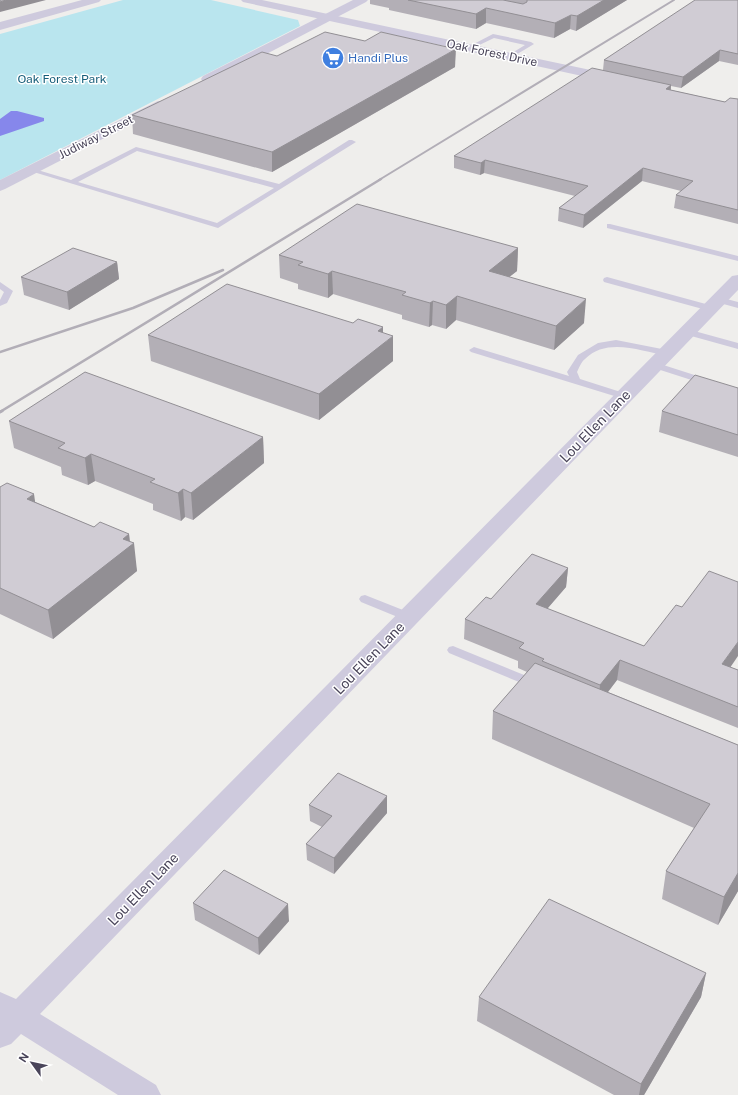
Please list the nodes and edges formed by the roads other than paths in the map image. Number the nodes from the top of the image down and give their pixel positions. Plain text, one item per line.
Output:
1 (95, 0) edge
2 (247, 0) edge
3 (362, 0) edge
4 (326, 18) junction
5 (0, 26) edge
6 (470, 48) junction
7 (509, 57) junction
8 (623, 81) edge
9 (196, 85) edge
10 (168, 99) edge
11 (352, 142) dead end
12 (31, 170) junction
13 (72, 182) junction
14 (0, 186) edge
15 (280, 187) junction
16 (610, 226) dead end
17 (738, 259) edge
18 (607, 280) dead end
19 (738, 280) edge
20 (0, 285) edge
21 (0, 303) edge
22 (722, 304) edge
23 (687, 332) junction
24 (738, 346) edge
25 (474, 350) dead end
26 (661, 359) junction
27 (576, 382) junction
28 (715, 384) edge
29 (624, 396) junction
30 (365, 598) dead end
31 (409, 617) junction
32 (452, 650) dead end
33 (548, 690) edge
34 (6, 1019) edge
35 (145, 1095) edge

1 - 5 street
2 - 4 street, Oak Forest Drive
3 - 4 street
4 - 6 street, Oak Forest Drive
4 - 9 street
6 - 7 street, Oak Forest Drive
6 - 7 lane
7 - 8 street, Oak Forest Drive
10 - 12 street, Judiway Street
11 - 15 lane
12 - 13 lane
12 - 14 street, Judiway Street
13 - 15 lane
13 - 15 lane
16 - 17 lane
18 - 22 lane
19 - 22 street, Lou Ellen Lane
20 - 21 lane
22 - 23 street, Lou Ellen Lane
23 - 24 lane
23 - 26 street, Lou Ellen Lane
25 - 27 lane
26 - 27 lane
26 - 28 lane
26 - 29 street, Lou Ellen Lane
27 - 29 lane
29 - 31 street, Lou Ellen Lane
30 - 31 lane
31 - 34 street, Lou Ellen Lane
32 - 33 lane
34 - 35 street

